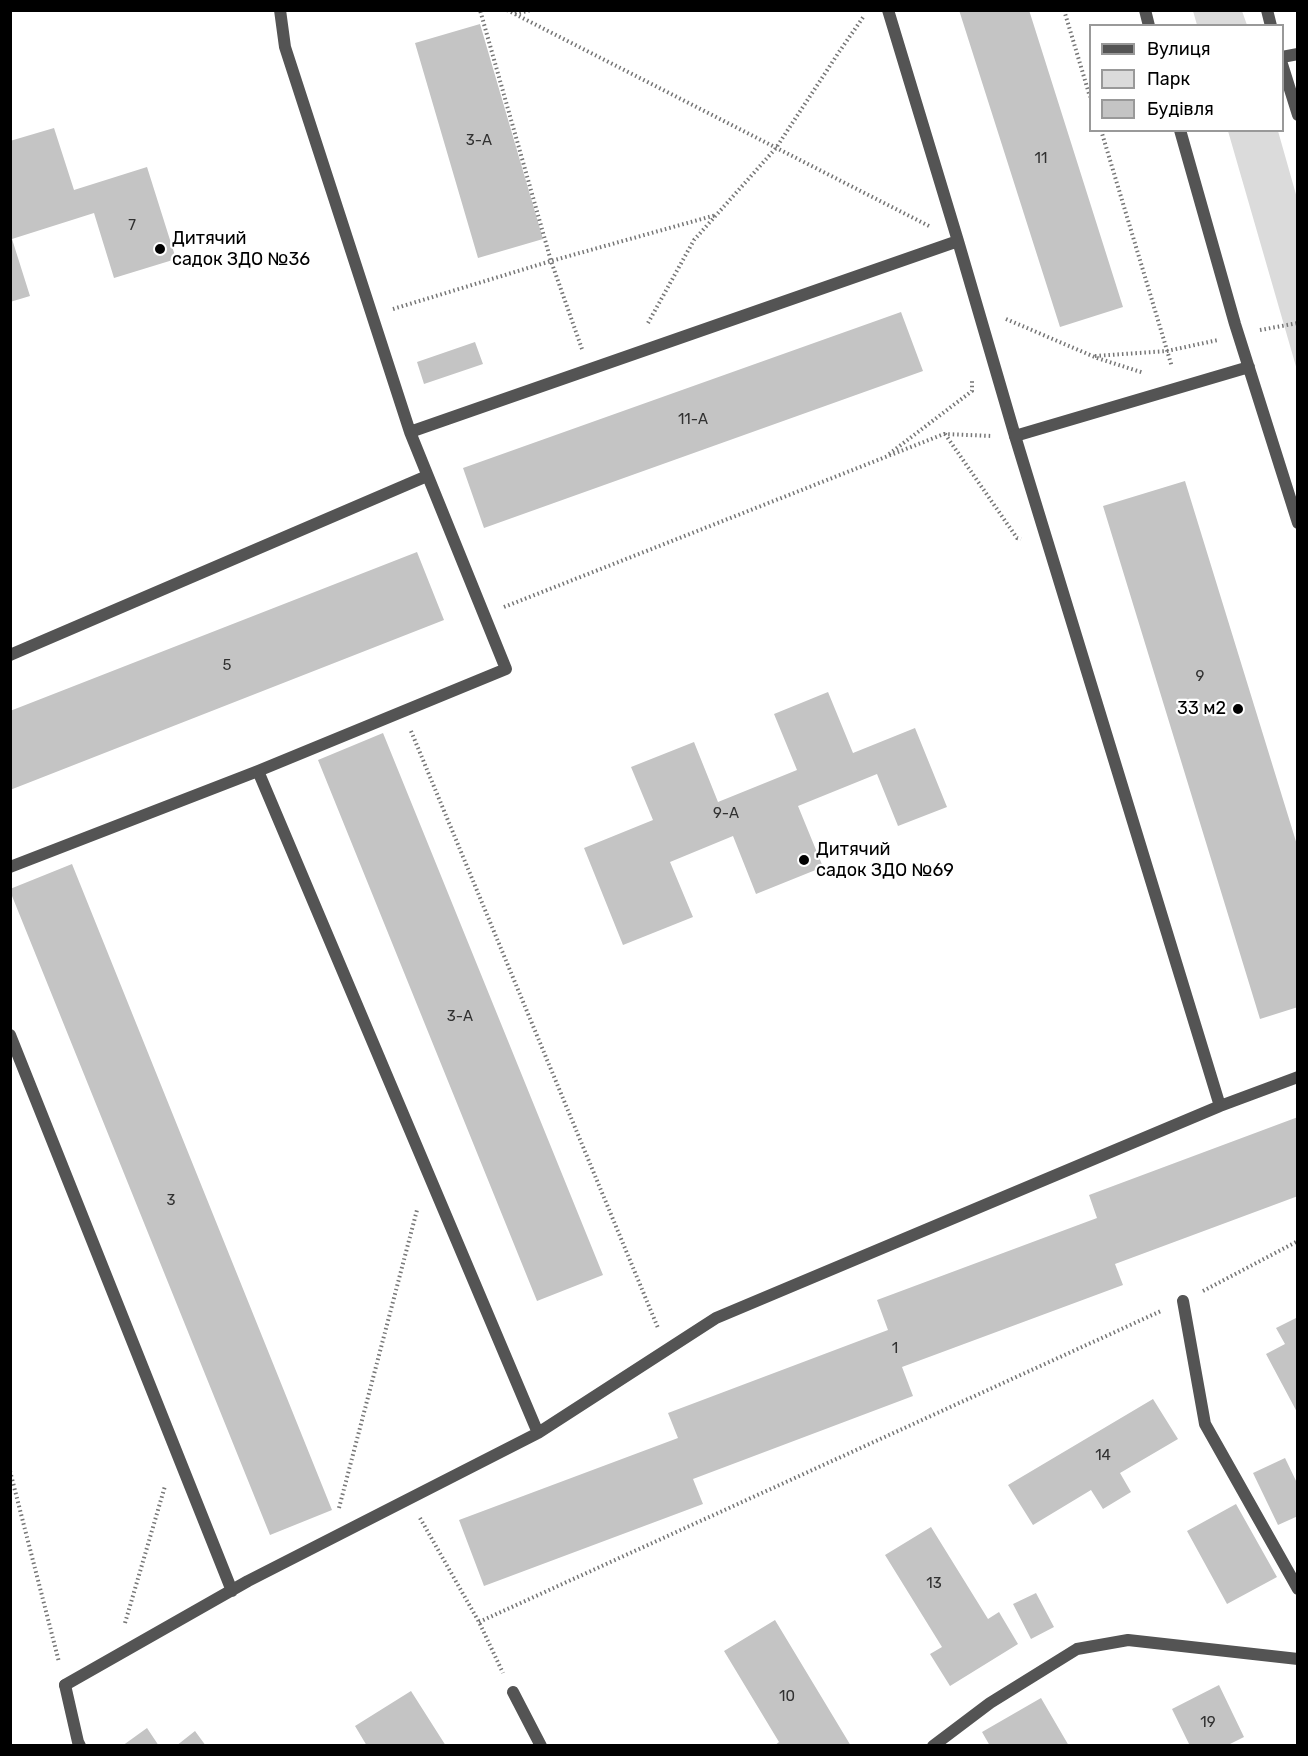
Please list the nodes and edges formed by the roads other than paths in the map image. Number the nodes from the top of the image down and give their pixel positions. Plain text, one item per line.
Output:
1 (280, 10) edge
2 (888, 10) edge
3 (1284, 70) edge
4 (1298, 116) edge
5 (1181, 132) edge
6 (958, 241) junction
7 (1249, 367) junction
8 (410, 432) junction
9 (1015, 436) junction
10 (427, 476) junction
11 (1298, 524) edge
12 (10, 655) edge
13 (258, 771) junction
14 (10, 867) edge
15 (10, 1035) edge
16 (1298, 1077) edge
17 (1220, 1106) junction
18 (1183, 1301) road end
19 (538, 1433) junction
20 (1298, 1589) edge
21 (232, 1591) junction
22 (1298, 1659) edge
23 (513, 1692) road end
24 (80, 1746) edge
25 (541, 1746) edge
26 (933, 1746) edge

1 - 8 street
2 - 6 street
3 - 4 street
5 - 7 street
6 - 8 street
6 - 9 street
7 - 9 street
7 - 11 street
8 - 10 street
9 - 17 street
10 - 12 street
10 - 13 street
13 - 14 street
13 - 19 street
15 - 21 street
16 - 17 street
17 - 19 street
18 - 20 street
19 - 21 street
21 - 24 street
22 - 26 street
23 - 25 street

